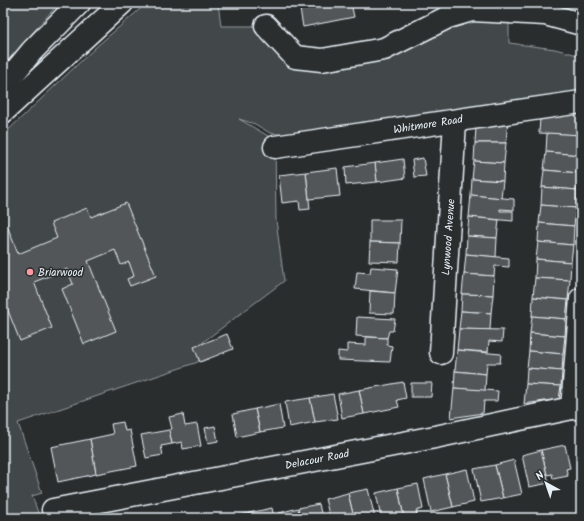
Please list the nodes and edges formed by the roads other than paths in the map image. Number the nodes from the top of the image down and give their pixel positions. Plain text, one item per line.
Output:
1 (79, 3) edge
2 (122, 3) edge
3 (581, 24) edge
4 (266, 26) dead end
5 (3, 86) edge
6 (581, 102) edge
7 (3, 112) edge
8 (455, 121) junction
9 (275, 147) dead end
10 (581, 299) edge
11 (441, 353) dead end
12 (576, 408) edge
13 (53, 510) dead end

1 - 5 street
2 - 7 street
3 - 4 street
6 - 8 street, Whitmore Road
8 - 9 street, Whitmore Road
8 - 11 street, Lynwood Avenue
10 - 12 street
12 - 13 street, Delacour Road

